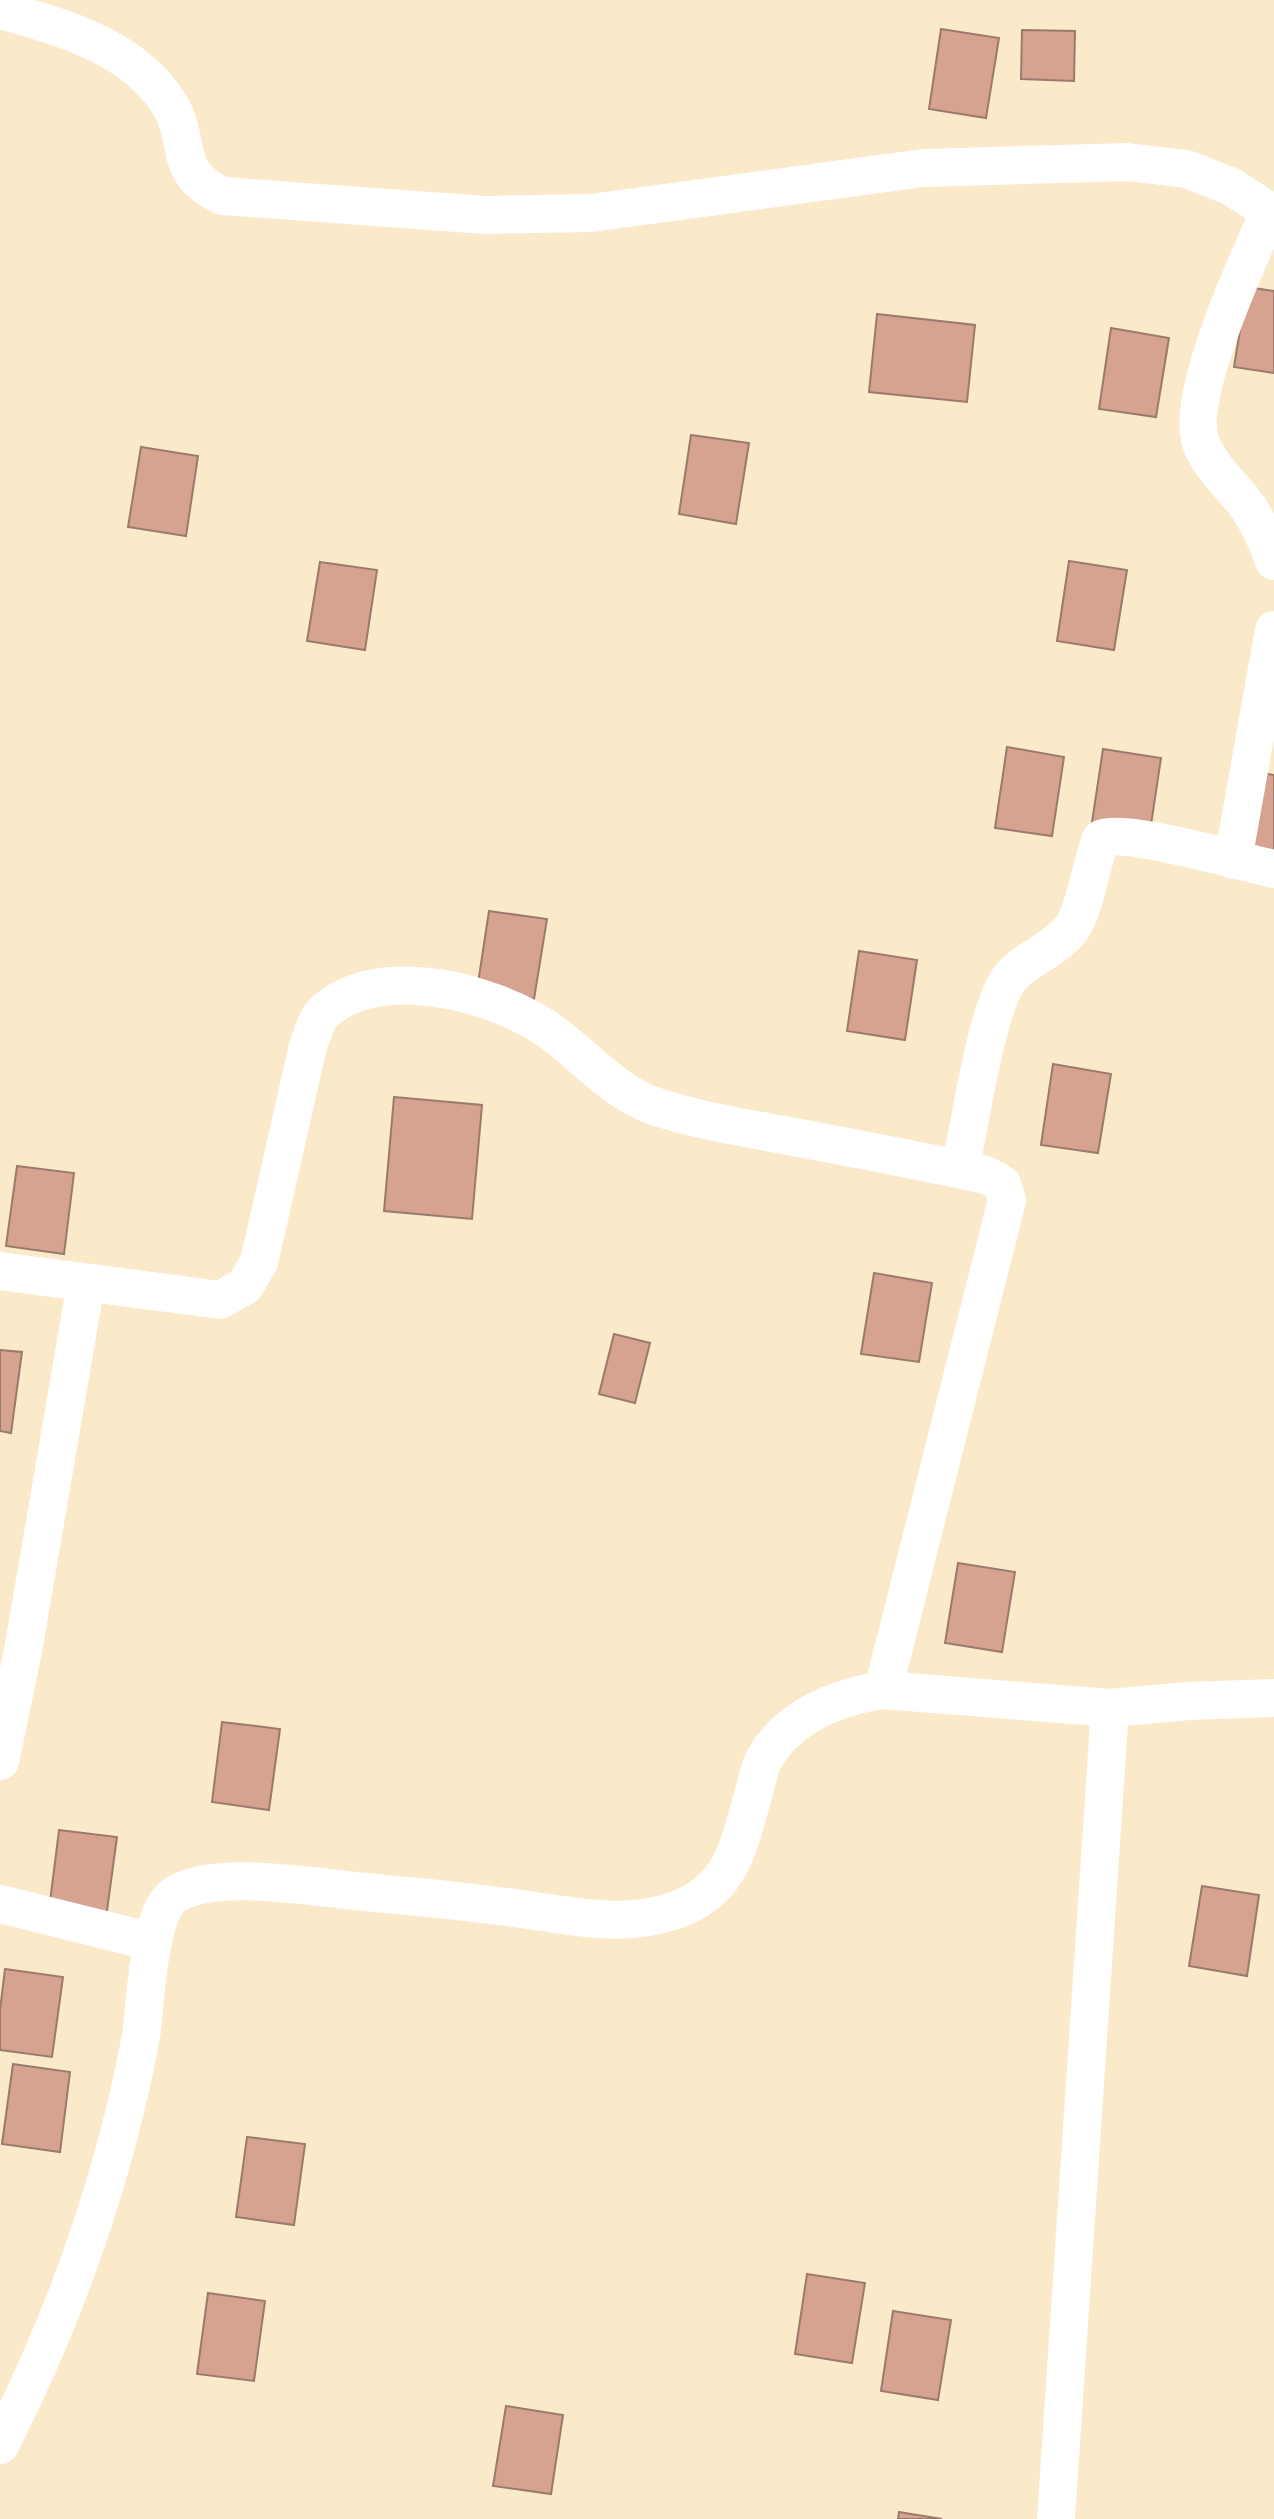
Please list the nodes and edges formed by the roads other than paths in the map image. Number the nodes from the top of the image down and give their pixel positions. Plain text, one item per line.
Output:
1 (0, 10) edge
2 (1271, 214) edge
3 (1274, 561) edge
4 (1274, 630) edge
5 (1233, 860) junction
6 (1274, 869) edge
7 (960, 1169) junction
8 (0, 1270) edge
9 (86, 1283) junction
10 (883, 1690) junction
11 (1274, 1698) edge
12 (1110, 1708) junction
13 (0, 1761) edge
14 (0, 1904) edge
15 (153, 1942) junction
16 (0, 2445) edge
17 (1056, 2519) edge

1 - 2 street
2 - 3 street
4 - 5 street
5 - 6 street
5 - 7 street
7 - 9 street
7 - 10 street
8 - 9 street
9 - 13 street
10 - 12 street
10 - 15 street
11 - 12 street
12 - 17 street
14 - 15 street
15 - 16 street

